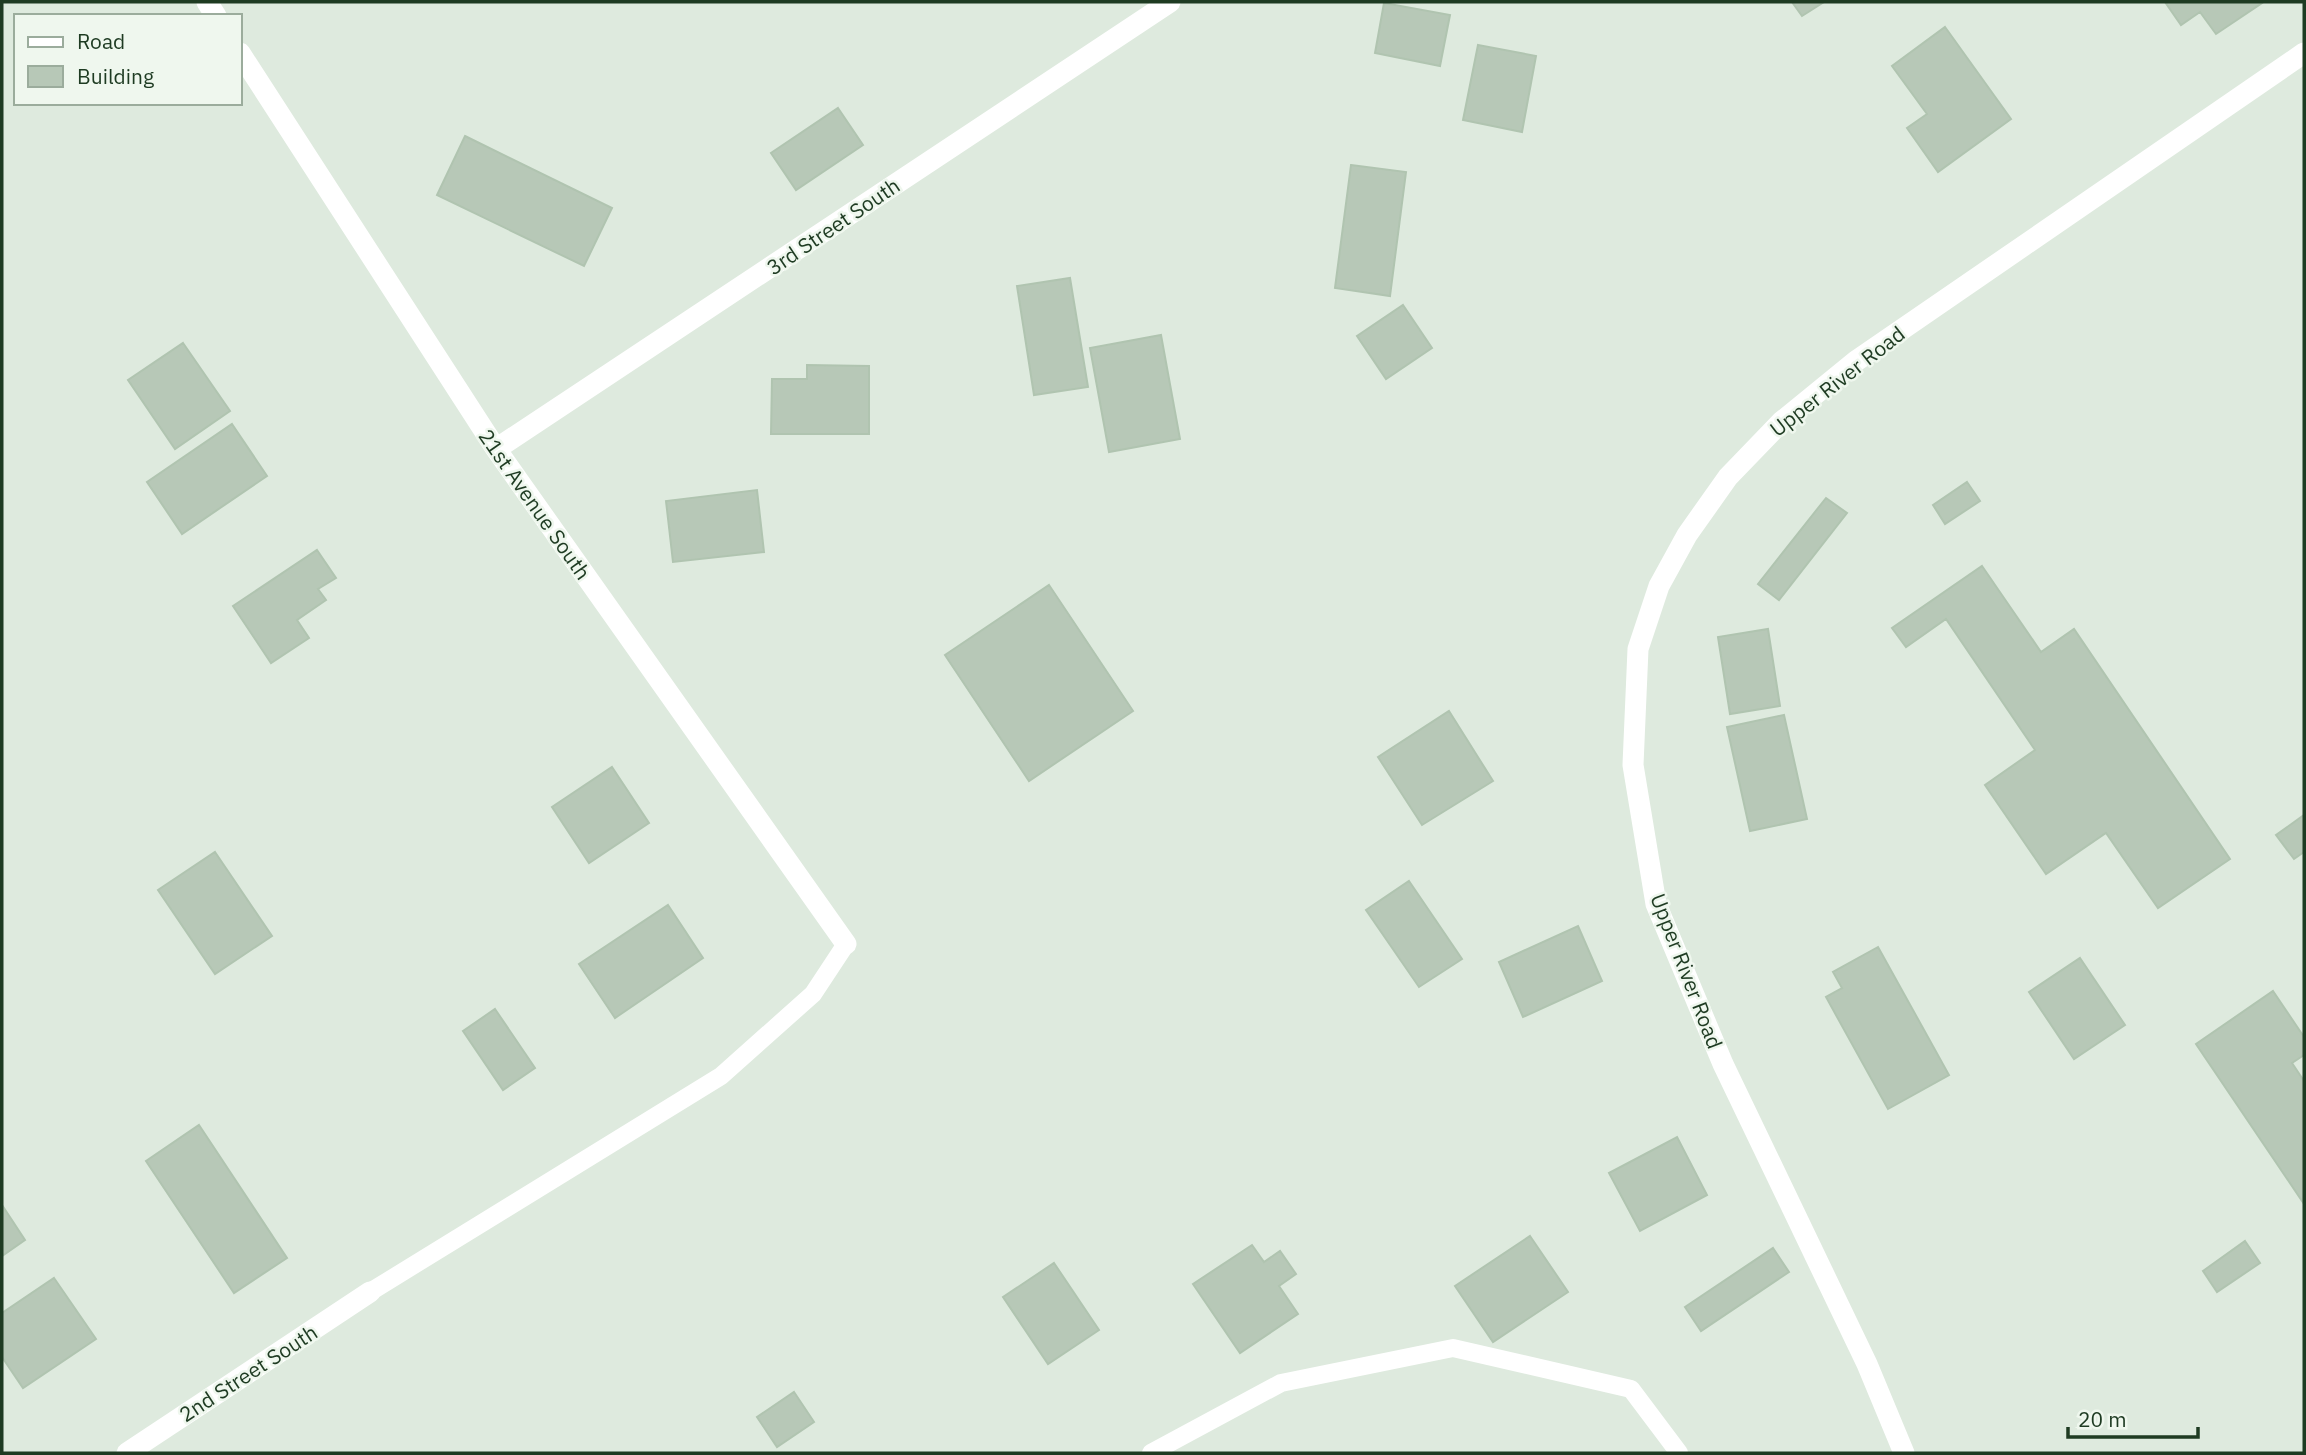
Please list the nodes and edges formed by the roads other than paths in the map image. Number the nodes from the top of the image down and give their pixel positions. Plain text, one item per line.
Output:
1 (1170, 2) edge
2 (2304, 53) edge
3 (242, 56) edge
4 (496, 450) junction
5 (846, 944) joint
6 (370, 1292) joint
7 (127, 1453) edge
8 (1151, 1453) edge
9 (1679, 1453) edge
10 (1904, 1453) edge

1 - 4 street, 3rd Street South
2 - 10 street, Upper River Road
3 - 4 street, 21st Avenue South
4 - 5 street, 21st Avenue South
5 - 6 lane
6 - 7 street, 2nd Street South
8 - 9 lane

